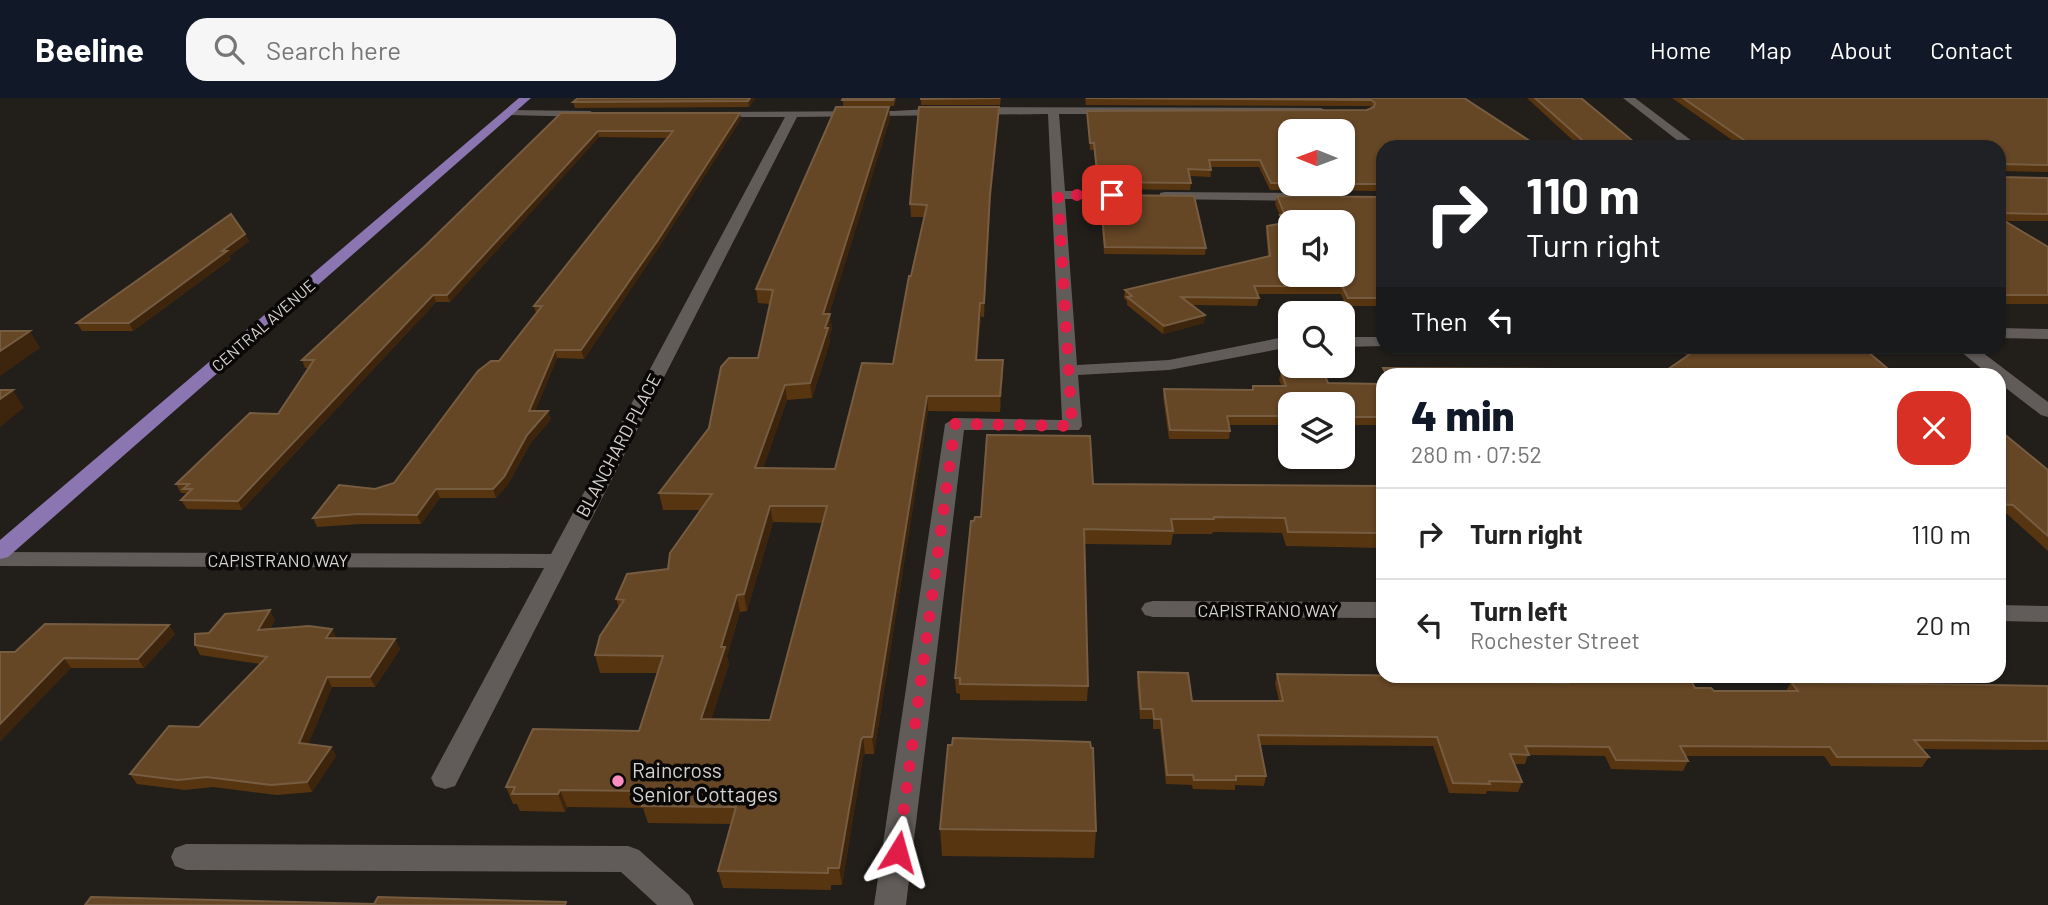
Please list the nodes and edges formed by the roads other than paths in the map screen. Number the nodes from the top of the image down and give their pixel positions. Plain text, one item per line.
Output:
1 (526, 98) edge
2 (1628, 98) edge
3 (1053, 110) junction
4 (1339, 111) edge
5 (508, 114) junction
6 (603, 114) edge
7 (698, 114) edge
8 (793, 114) junction
9 (1685, 140) edge
10 (1058, 195) junction
11 (1315, 197) edge
12 (2006, 333) edge
13 (2048, 334) edge
14 (1278, 342) edge
15 (1355, 342) edge
16 (1376, 342) edge
17 (1973, 354) edge
18 (1991, 368) edge
19 (1068, 370) junction
20 (2006, 379) edge
21 (2048, 411) edge
22 (0, 552) edge
23 (0, 559) edge
24 (556, 561) junction
25 (1153, 609) dead end
26 (1376, 610) edge
27 (2006, 613) edge
28 (2048, 614) edge
29 (444, 778) dead end
30 (186, 857) dead end
31 (678, 905) edge
32 (890, 905) edge

1 - 5 main road, CENTRAL AVENUE
2 - 9 street
3 - 4 street
3 - 8 street
3 - 10 street
5 - 6 street
5 - 22 main road, CENTRAL AVENUE
7 - 8 street
8 - 24 street, BLANCHARD PLACE
10 - 11 street
10 - 19 street
12 - 13 street
14 - 19 street
15 - 16 street
17 - 18 street
19 - 32 street
20 - 21 street
23 - 24 street, CAPISTRANO WAY
24 - 29 street, BLANCHARD PLACE
25 - 26 street, CAPISTRANO WAY
27 - 28 street
30 - 31 street

